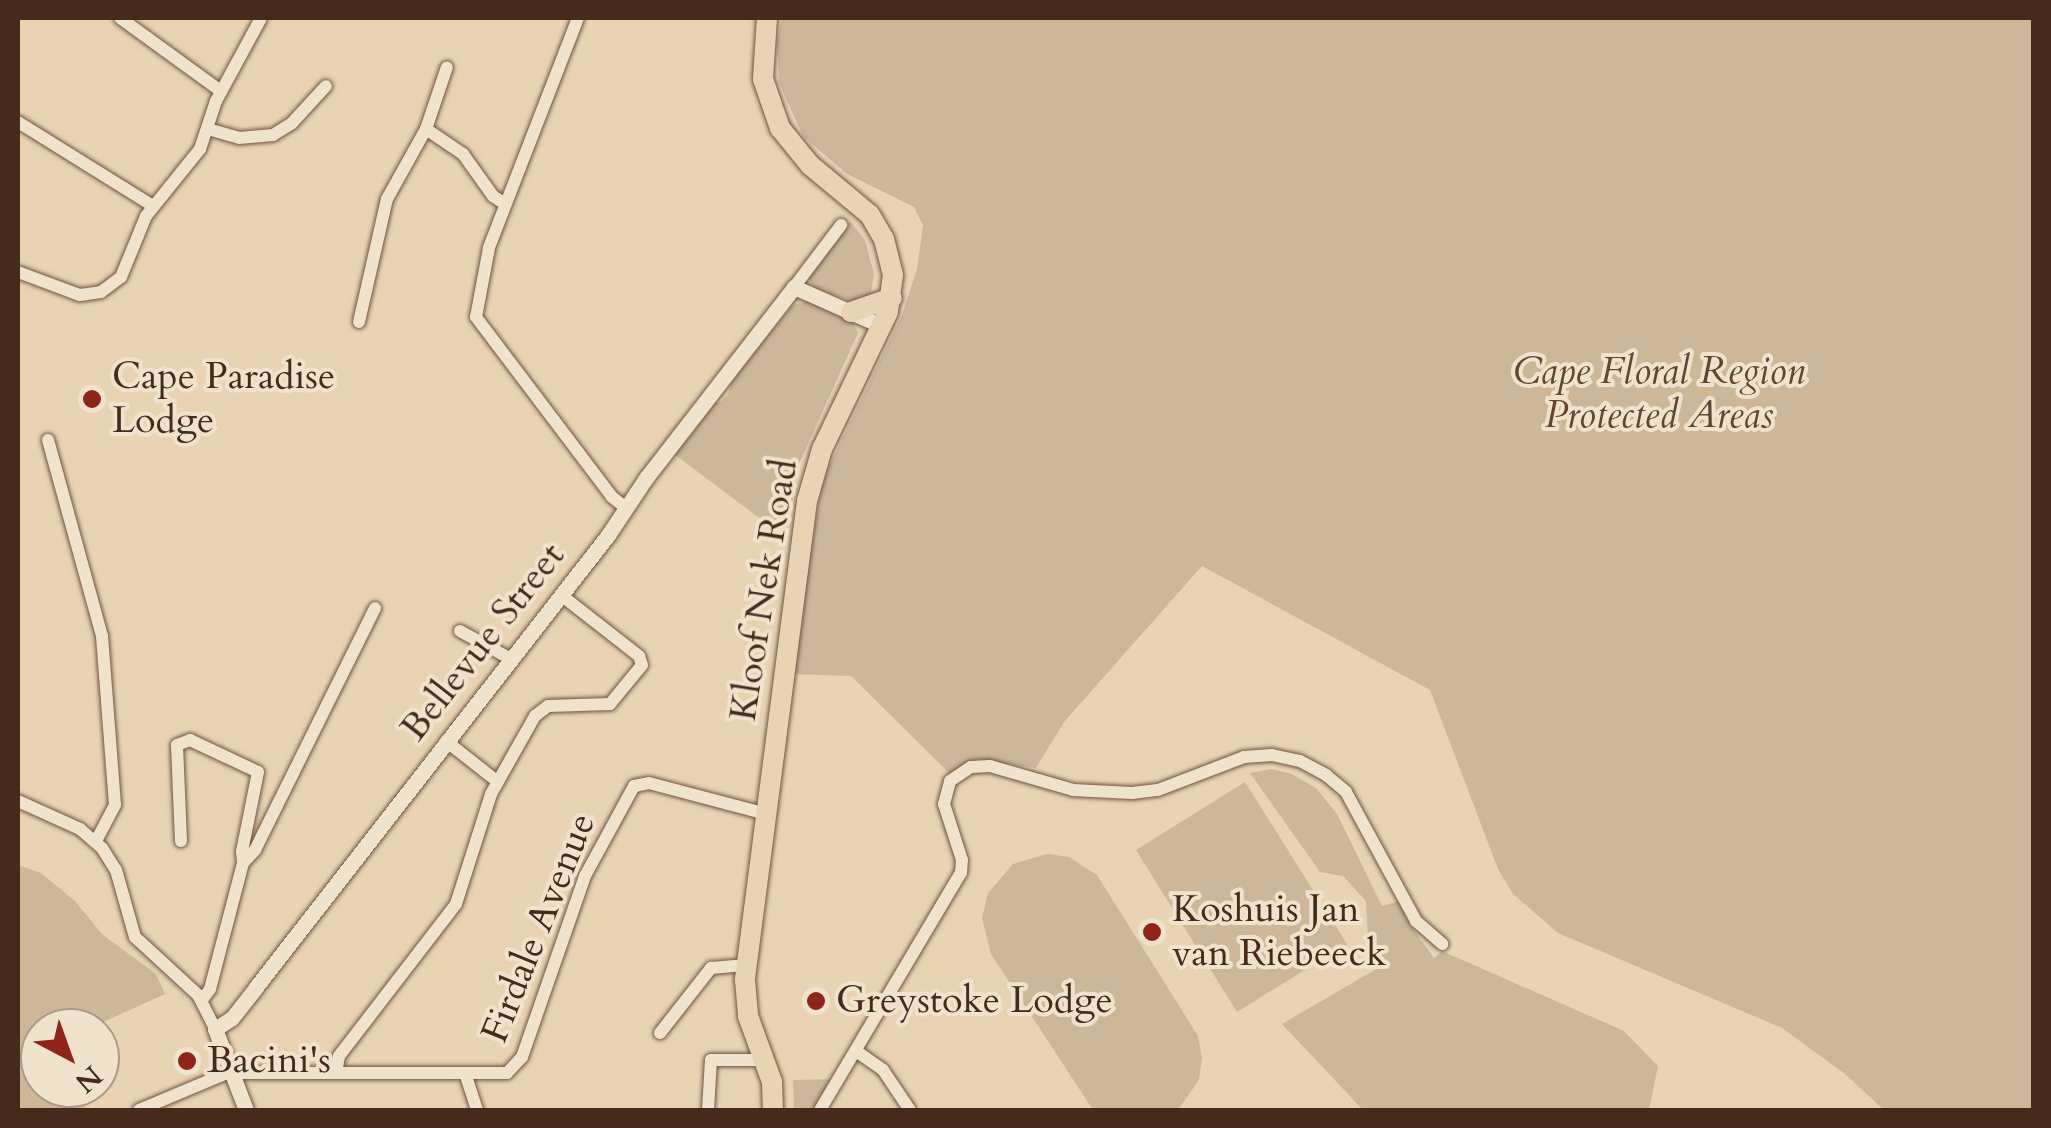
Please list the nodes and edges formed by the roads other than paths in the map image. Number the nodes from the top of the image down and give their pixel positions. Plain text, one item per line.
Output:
1 (120, 18) edge
2 (262, 18) edge
3 (578, 18) edge
4 (767, 18) edge
5 (447, 68) dead end
6 (326, 86) dead end
7 (221, 91) junction
8 (18, 122) edge
9 (426, 129) junction
10 (208, 130) junction
11 (505, 204) junction
12 (153, 206) junction
13 (841, 225) dead end
14 (18, 272) edge
15 (794, 286) junction
16 (892, 298) junction
17 (851, 312) junction
18 (358, 322) dead end
19 (882, 326) junction
20 (48, 440) dead end
21 (626, 508) junction
22 (561, 595) junction
23 (375, 608) dead end
24 (460, 631) dead end
25 (511, 659) junction
26 (446, 741) junction
27 (498, 782) junction
28 (18, 801) edge
29 (766, 814) junction
30 (96, 841) junction
31 (181, 841) dead end
32 (243, 863) junction
33 (1442, 944) dead end
34 (746, 966) junction
35 (202, 1000) junction
36 (215, 1029) junction
37 (660, 1033) dead end
38 (856, 1052) junction
39 (765, 1060) junction
40 (232, 1073) junction
41 (336, 1073) junction
42 (466, 1076) junction
43 (138, 1110) edge
44 (246, 1110) edge
45 (477, 1110) edge
46 (708, 1110) edge
47 (772, 1110) edge
48 (820, 1110) edge
49 (910, 1110) edge

1 - 7 street
2 - 7 street
3 - 11 street
4 - 16 main road, Kloof Nek Road
5 - 9 street
6 - 10 street
7 - 10 street
8 - 12 street
9 - 11 street
9 - 18 street
10 - 12 street
11 - 21 street
12 - 14 street
13 - 15 street, Bellevue Street
15 - 17 street
15 - 21 street, Bellevue Street
16 - 17 main road
16 - 19 main road, Kloof Nek Road
17 - 19 street
19 - 29 main road, Kloof Nek Road
20 - 30 street
21 - 22 street, Bellevue Street
22 - 25 street, Bellevue Street
22 - 27 street
23 - 32 street
24 - 25 street
25 - 26 street, Bellevue Street
26 - 27 street
26 - 36 street, Bellevue Street
27 - 41 street
28 - 30 street
29 - 34 main road, Kloof Nek Road
29 - 42 street, Firdale Avenue
30 - 35 street
31 - 32 street
32 - 35 street
33 - 38 street
34 - 37 street
34 - 39 main road, Kloof Nek Road
35 - 36 street
36 - 40 street
38 - 48 street
38 - 49 street
39 - 46 street
39 - 47 main road, Kloof Nek Road
40 - 41 street, Firdale Avenue
40 - 43 street
40 - 44 street
41 - 42 street, Firdale Avenue
42 - 45 street

